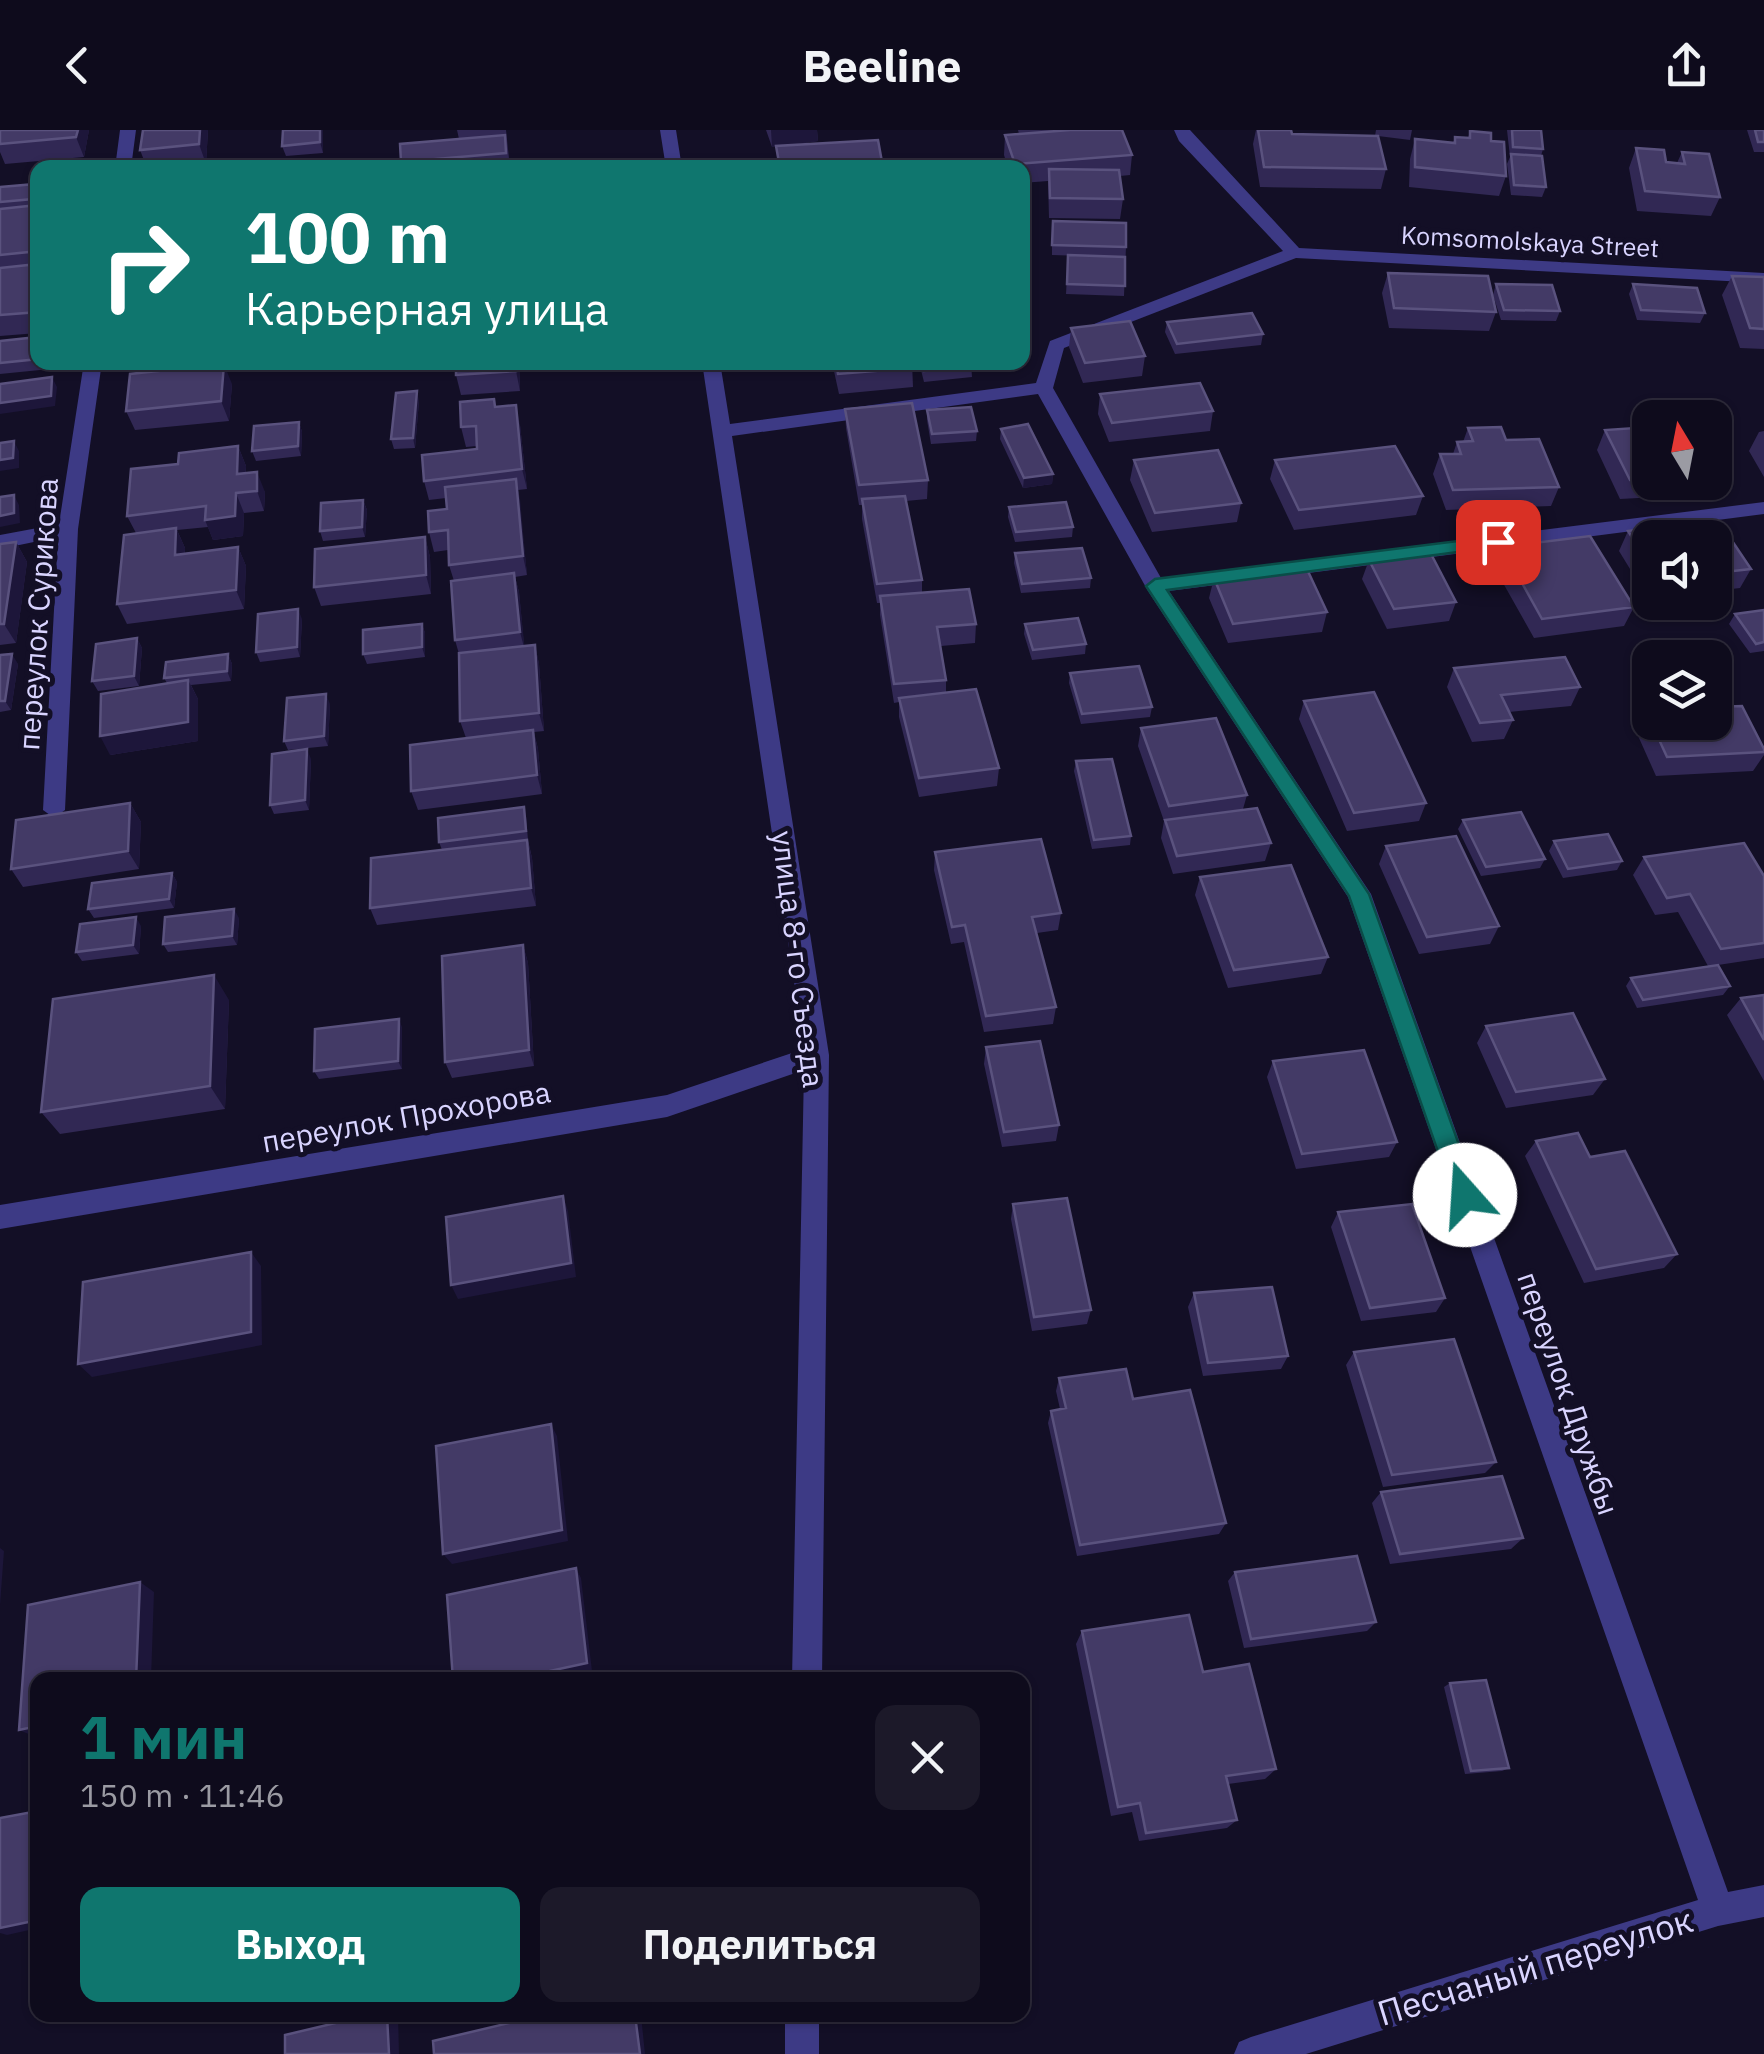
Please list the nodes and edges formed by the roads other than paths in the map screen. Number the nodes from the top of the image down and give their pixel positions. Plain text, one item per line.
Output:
1 (128, 130) edge
2 (668, 130) edge
3 (1182, 130) edge
4 (124, 160) edge
5 (673, 160) edge
6 (1294, 253) junction
7 (1764, 278) edge
8 (92, 370) edge
9 (712, 370) edge
10 (1044, 388) junction
11 (723, 430) junction
12 (1764, 508) edge
13 (68, 529) junction
14 (0, 542) edge
15 (1155, 586) junction
16 (54, 810) edge
17 (817, 1055) junction
18 (0, 1218) edge
19 (807, 1672) edge
20 (1764, 1901) edge
21 (1718, 1910) junction
22 (802, 2022) edge
23 (802, 2054) edge
24 (1250, 2054) edge

1 - 4 street
2 - 5 street
3 - 6 street
6 - 7 street, Komsomolskaya Street
6 - 10 street
8 - 13 street, переулок Сурикова
9 - 11 street, улица 8-го Съезда
10 - 11 street
10 - 15 street, переулок Дружбы
11 - 17 street, улица 8-го Съезда
12 - 15 street
13 - 14 street
13 - 16 street, переулок Сурикова
15 - 21 street, переулок Дружбы
17 - 18 street, переулок Прохорова
17 - 19 street, улица 8-го Съезда
20 - 21 street, Песчаный переулок
21 - 24 street, Песчаный переулок
22 - 23 street

